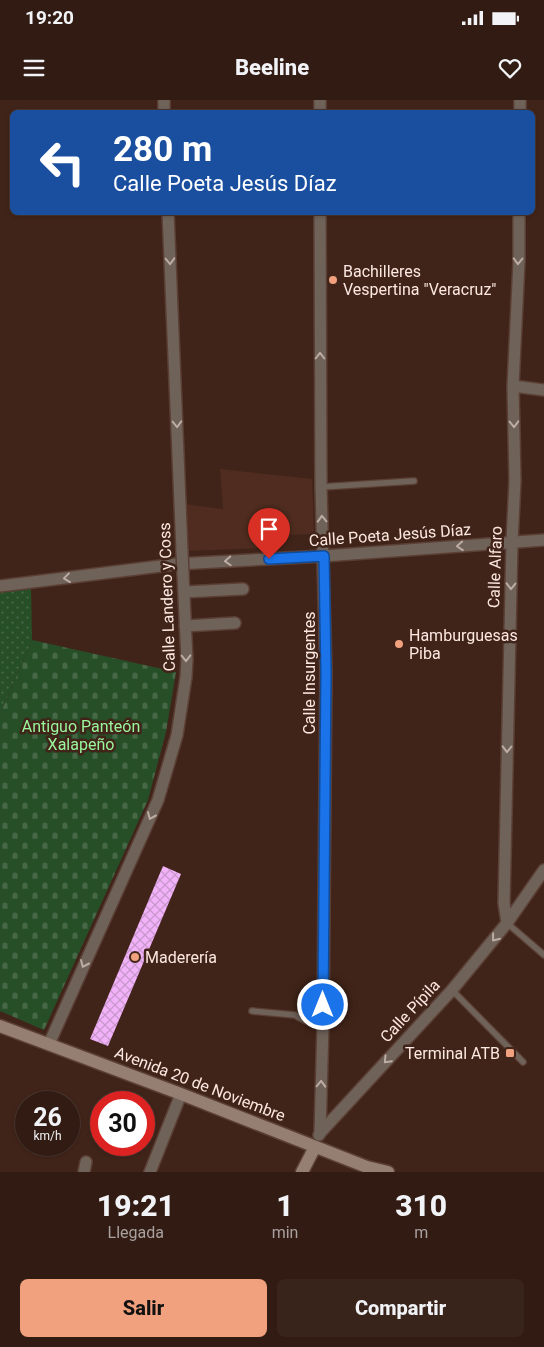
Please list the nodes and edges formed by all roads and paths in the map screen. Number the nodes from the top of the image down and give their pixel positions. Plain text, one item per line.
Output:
1 (168, 215) edge
2 (320, 215) edge
3 (519, 215) edge
4 (513, 386) junction
5 (544, 390) edge
6 (414, 482) dead end
7 (321, 487) junction
8 (544, 540) edge
9 (512, 542) junction
10 (324, 556) junction
11 (0, 586) edge
12 (242, 589) dead end
13 (184, 592) junction
14 (235, 623) dead end
15 (185, 626) junction
16 (544, 870) edge
17 (507, 923) junction
18 (544, 955) edge
19 (452, 990) junction
20 (252, 1011) dead end
21 (323, 1025) junction
22 (0, 1026) edge
23 (49, 1044) junction
24 (523, 1062) dead end
25 (181, 1094) junction
26 (320, 1133) junction
27 (315, 1147) junction
28 (150, 1172) edge
29 (302, 1172) edge
30 (388, 1172) edge

1 -> 13 street, Calle Landero y Coss, bridge
7 -> 2 street, Calle Insurgentes
3 -> 4 street, Calle Alfaro
4 - 5 street
4 -> 9 street, Calle Alfaro
6 - 7 lane
10 -> 7 street, Calle Insurgentes
8 - 9 street, Calle Poeta Jesús Díaz
9 -> 10 street, Calle Poeta Jesús Díaz
9 -> 17 street, Calle Alfaro
10 -> 11 street, Calle Poeta Jesús Díaz
10 - 21 street, Calle Insurgentes
12 - 13 street
13 - 15 street, Calle Landero y Coss
14 - 15 street
15 -> 23 street, Calle Landero y Coss
16 - 17 street, Calle Pípila
17 - 18 lane
17 -> 19 street, Calle Pípila
19 - 24 lane
19 -> 26 street, Calle Pípila
20 - 21 lane
26 -> 21 street, Calle Insurgentes
22 - 23 main road, Avenida 20 de Noviembre
23 - 25 main road, Avenida 20 de Noviembre
25 - 27 main road, Avenida 20 de Noviembre
25 - 28 street
26 - 27 street, Calle Pípila
27 - 29 main road, Calle Pípila
27 - 30 main road, Avenida 20 de Noviembre

